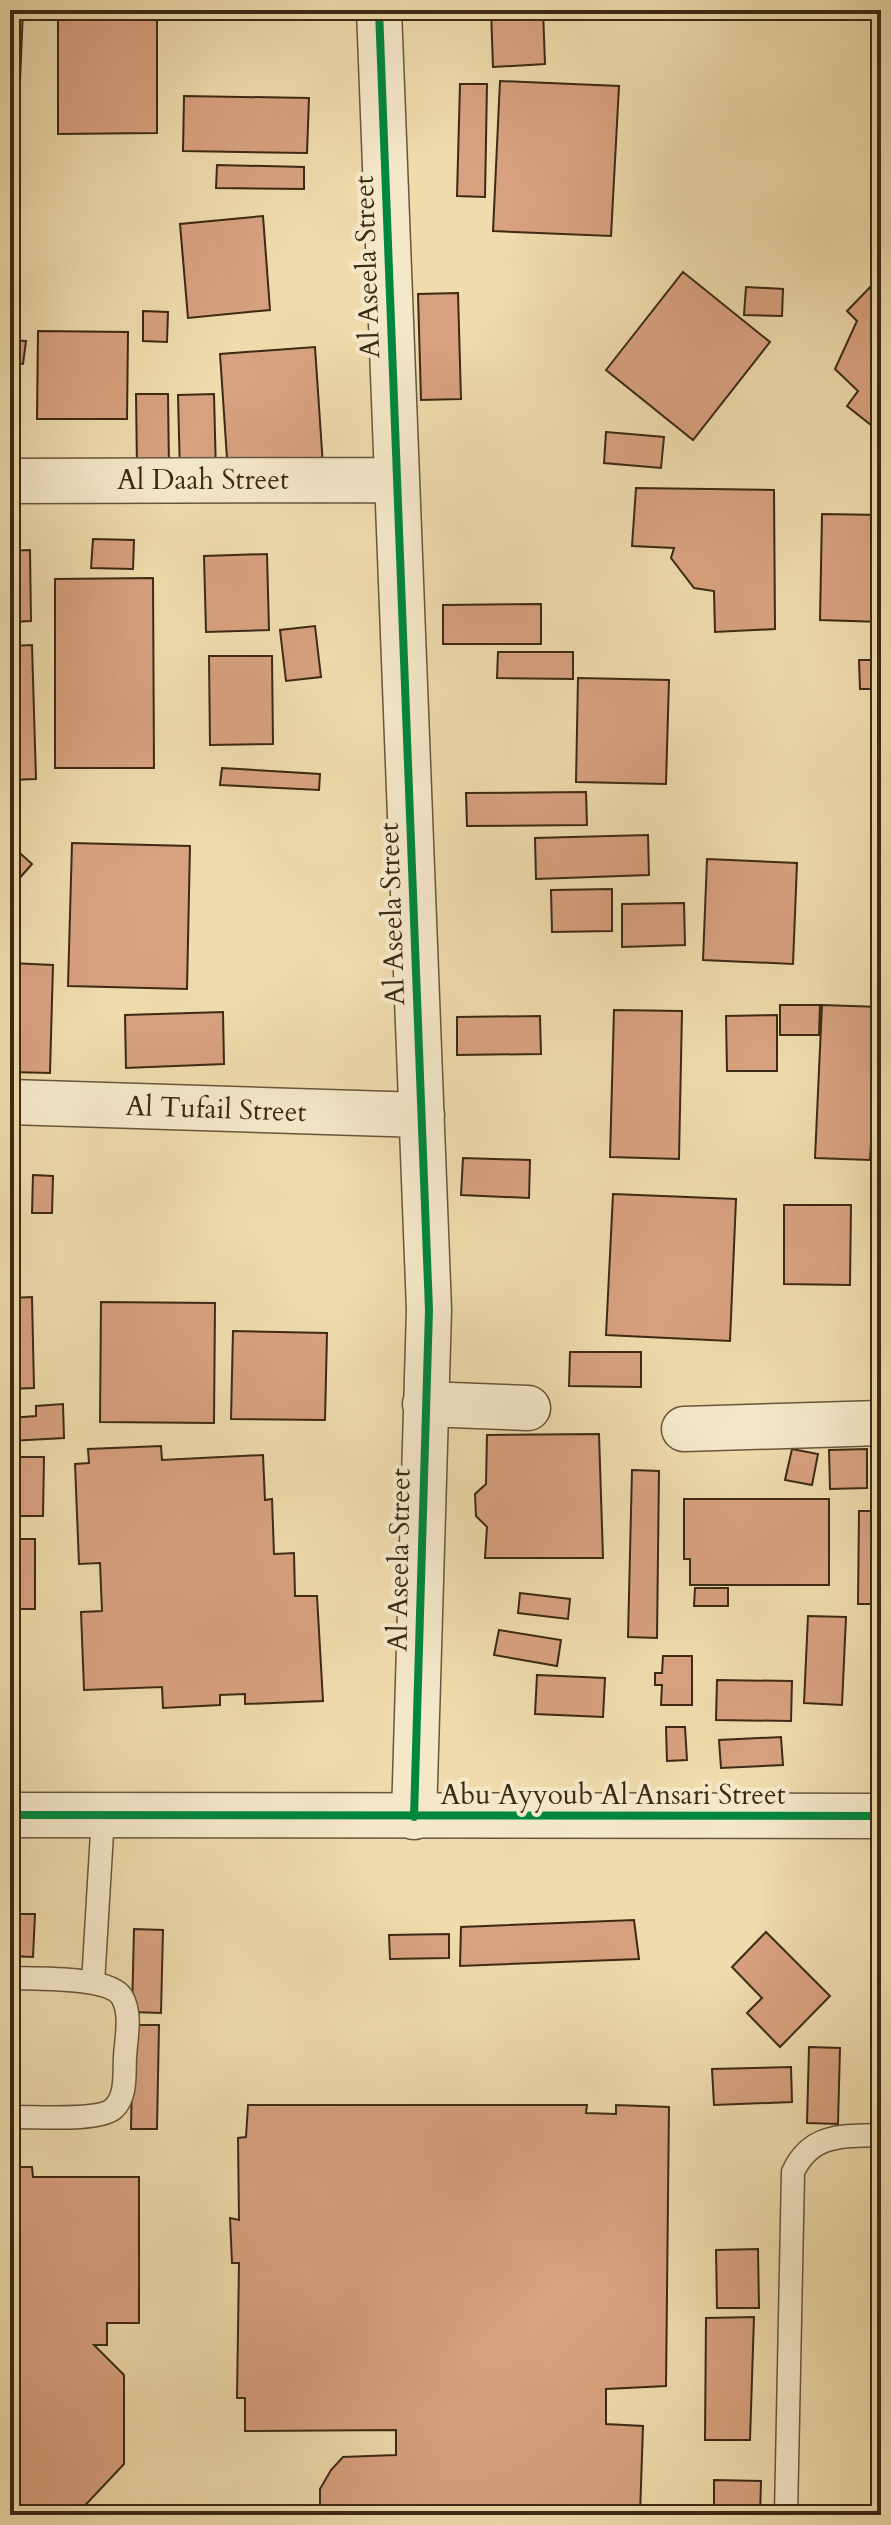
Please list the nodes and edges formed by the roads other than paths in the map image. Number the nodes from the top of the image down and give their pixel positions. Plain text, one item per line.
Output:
1 (379, 10) edge
2 (397, 480) junction
3 (10, 481) edge
4 (10, 1102) edge
5 (422, 1115) junction
6 (425, 1404) junction
7 (528, 1408) dead end
8 (881, 1423) edge
9 (684, 1429) dead end
10 (10, 1815) edge
11 (103, 1816) junction
12 (881, 1816) edge
13 (414, 1817) junction
14 (10, 1978) edge
15 (93, 1983) junction
16 (10, 2117) edge
17 (881, 2135) edge
18 (786, 2515) edge

1 - 2 street, Al Aseela Street
2 - 3 street, Al Daah Street
2 - 5 street, Al Aseela Street
4 - 5 street, Al Tufail Street
5 - 6 street, Al Aseela Street
6 - 7 street
6 - 13 street, Al Aseela Street
8 - 9 street
10 - 11 street, Abu Ayyoub Al Ansari Street
11 - 13 street, Abu Ayyoub Al Ansari Street
11 - 15 lane
12 - 13 street, Abu Ayyoub Al Ansari Street
14 - 15 lane
15 - 16 lane
17 - 18 lane

